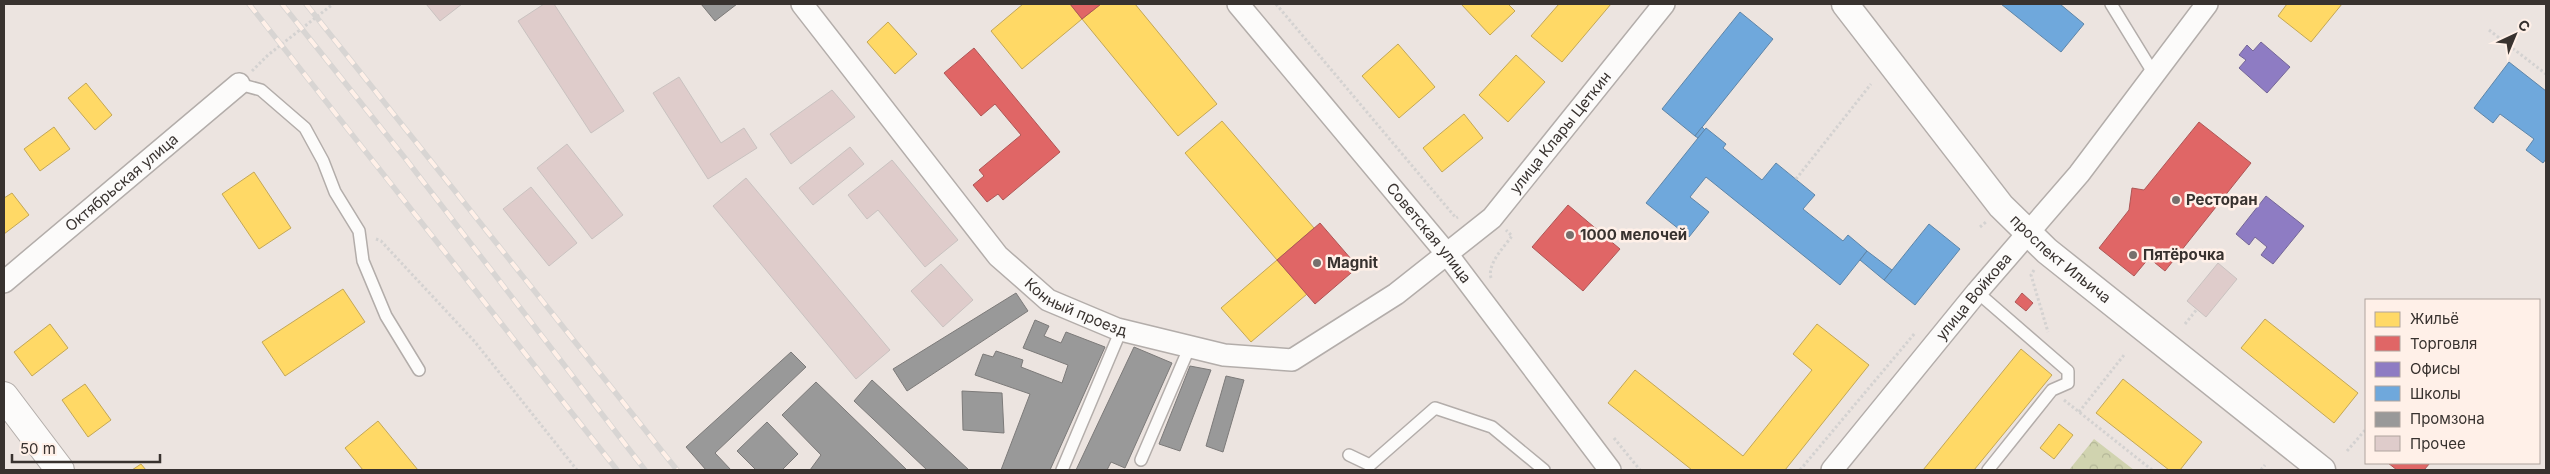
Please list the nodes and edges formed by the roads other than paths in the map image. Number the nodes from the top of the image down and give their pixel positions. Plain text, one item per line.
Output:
1 (802, 4) edge
2 (1238, 4) edge
3 (1664, 4) edge
4 (1845, 4) edge
5 (2111, 4) edge
6 (2207, 4) edge
7 (2154, 74) junction
8 (239, 84) joint
9 (2029, 234) junction
10 (1447, 254) junction
11 (4, 282) edge
12 (1977, 292) junction
13 (1121, 330) junction
14 (1190, 346) junction
15 (418, 370) dead end
16 (4, 396) edge
17 (1349, 455) dead end
18 (1142, 460) dead end
19 (60, 470) edge
20 (1062, 470) edge
21 (1544, 470) edge
22 (1610, 470) edge
23 (1832, 470) edge
24 (1988, 470) edge
25 (2322, 470) edge

1 - 13 street, Конный проезд
2 - 10 street, Советская улица
3 - 10 street, улица Клары Цеткин
4 - 9 street, проспект Ильича
5 - 7 lane
6 - 7 street, улица Войкова
7 - 9 street, улица Войкова
8 - 11 street, Октябрьская улица
8 - 15 lane
9 - 12 street, улица Войкова
9 - 25 street, проспект Ильича
10 - 14 street, Конный проезд
10 - 22 street, Советская улица
12 - 23 street, улица Войкова
12 - 24 lane
13 - 14 street, Конный проезд
13 - 20 lane
14 - 18 lane
16 - 19 main road
17 - 21 lane

